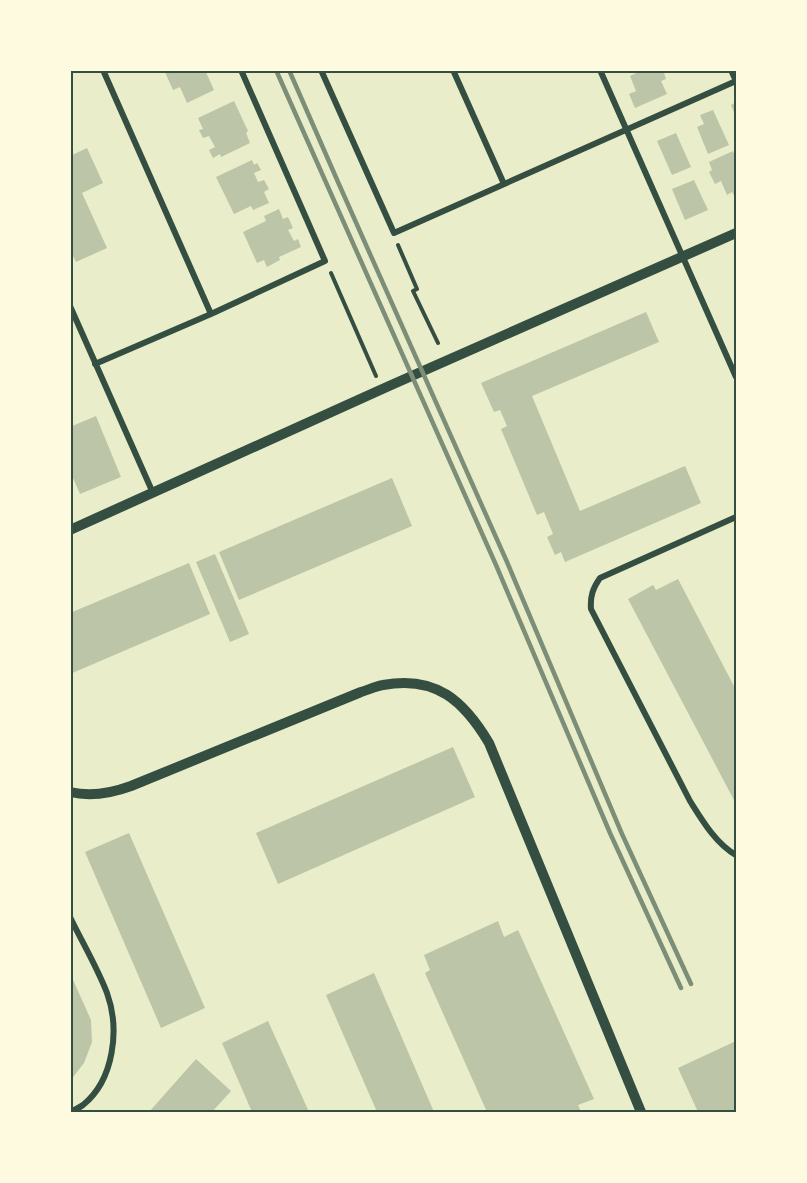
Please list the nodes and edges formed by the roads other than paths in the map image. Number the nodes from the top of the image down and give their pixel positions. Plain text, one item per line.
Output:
1 (103, 70) edge
2 (241, 70) edge
3 (321, 70) edge
4 (453, 70) edge
5 (600, 70) edge
6 (731, 70) edge
7 (626, 130) junction
8 (504, 184) junction
9 (736, 233) edge
10 (682, 256) junction
11 (70, 306) edge
12 (211, 314) junction
13 (96, 364) junction
14 (736, 377) edge
15 (153, 494) junction
16 (736, 517) edge
17 (70, 530) edge
18 (70, 792) edge
19 (736, 855) edge
20 (70, 917) edge
21 (70, 1112) edge
22 (640, 1113) edge

1 - 12 street
2 - 12 street
3 - 8 street
4 - 8 street
5 - 7 street
6 - 7 street
7 - 8 street
7 - 10 street
9 - 10 street
10 - 14 street
10 - 15 street
11 - 13 street
12 - 13 street
13 - 15 street
15 - 17 street
16 - 19 street
18 - 22 street
20 - 21 street

